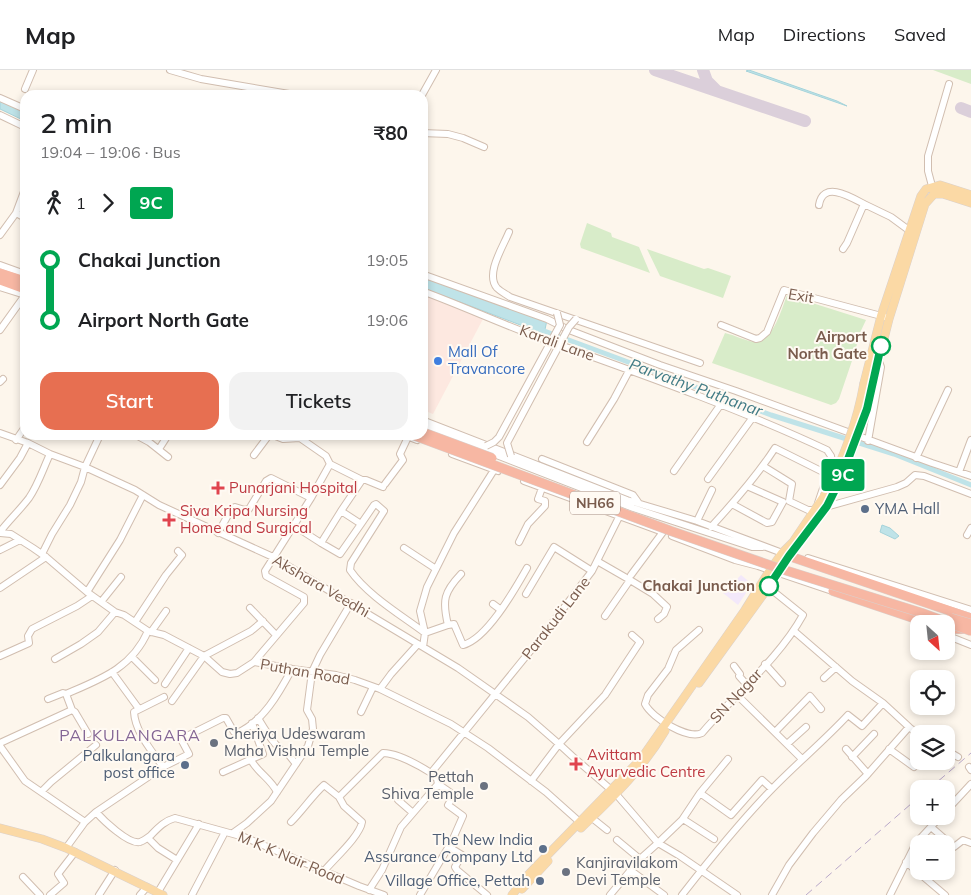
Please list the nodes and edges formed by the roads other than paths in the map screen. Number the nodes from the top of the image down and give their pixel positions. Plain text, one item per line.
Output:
1 (33, 70) edge
2 (170, 70) edge
3 (436, 70) edge
4 (949, 84) dead end
5 (26, 89) dead end
6 (266, 90) edge
7 (425, 90) edge
8 (0, 98) edge
9 (20, 107) edge
10 (0, 115) edge
11 (20, 125) edge
12 (428, 133) edge
13 (484, 146) dead end
14 (932, 186) junction
15 (971, 194) edge
16 (20, 202) edge
17 (971, 203) edge
18 (864, 204) junction
19 (819, 205) dead end
20 (16, 213) junction
21 (20, 215) edge
22 (910, 231) junction
23 (509, 232) dead end
24 (0, 235) edge
25 (842, 249) dead end
26 (0, 265) edge
27 (20, 272) edge
28 (0, 273) edge
29 (428, 276) edge
30 (20, 279) edge
31 (0, 280) edge
32 (20, 286) edge
33 (0, 287) edge
34 (20, 293) edge
35 (428, 293) edge
36 (20, 302) edge
37 (556, 313) junction
38 (885, 318) junction
39 (576, 319) junction
40 (721, 325) dead end
41 (0, 330) edge
42 (874, 359) junction
43 (700, 363) dead end
44 (630, 369) junction
45 (948, 390) dead end
46 (721, 404) junction
47 (753, 417) junction
48 (428, 422) edge
49 (428, 428) edge
50 (0, 433) edge
51 (20, 434) edge
52 (428, 434) edge
53 (16, 440) junction
54 (98, 440) edge
55 (144, 440) edge
56 (165, 440) edge
57 (267, 440) edge
58 (303, 440) edge
59 (407, 440) edge
60 (419, 440) edge
61 (420, 440) edge
62 (971, 440) edge
63 (868, 441) junction
64 (587, 442) dead end
65 (28, 443) junction
66 (486, 446) junction
67 (159, 449) junction
68 (50, 454) junction
69 (254, 455) dead end
70 (511, 456) junction
71 (168, 457) dead end
72 (916, 458) junction
73 (542, 459) dead end
74 (330, 464) junction
75 (764, 466) junction
76 (85, 467) junction
77 (494, 470) junction
78 (674, 471) dead end
79 (959, 472) junction
80 (827, 474) junction
81 (971, 476) edge
82 (708, 479) dead end
83 (362, 480) junction
84 (0, 485) edge
85 (747, 486) junction
86 (542, 488) junction
87 (712, 490) dead end
88 (971, 494) edge
89 (142, 495) junction
90 (311, 498) junction
91 (827, 500) junction
92 (638, 502) junction
93 (786, 502) junction
94 (732, 504) junction
95 (815, 510) junction
96 (340, 511) junction
97 (619, 517) junction
98 (697, 521) junction
99 (361, 524) junction
100 (293, 525) junction
101 (711, 527) junction
102 (971, 528) edge
103 (663, 532) junction
104 (0, 533) edge
105 (218, 533) junction
106 (967, 535) dead end
107 (20, 540) junction
108 (519, 542) dead end
109 (320, 543) junction
110 (763, 546) junction
111 (404, 548) dead end
112 (0, 550) edge
113 (178, 551) dead end
114 (340, 554) junction
115 (44, 556) junction
116 (273, 557) junction
117 (798, 559) junction
118 (353, 560) junction
119 (597, 560) junction
120 (780, 564) junction
121 (527, 568) dead end
122 (436, 569) junction
123 (592, 572) junction
124 (461, 574) dead end
125 (121, 577) dead end
126 (630, 577) junction
127 (768, 587) junction
128 (0, 588) edge
129 (837, 593) junction
130 (89, 594) junction
131 (526, 594) dead end
132 (101, 602) junction
133 (351, 603) junction
134 (492, 604) dead end
135 (250, 608) dead end
136 (501, 610) junction
137 (971, 610) edge
138 (166, 611) dead end
139 (115, 612) junction
140 (605, 616) dead end
141 (910, 617) edge
142 (971, 618) edge
143 (658, 619) dead end
144 (263, 621) junction
145 (910, 621) edge
146 (135, 622) junction
147 (448, 625) junction
148 (969, 628) edge
149 (955, 629) edge
150 (698, 630) dead end
151 (149, 631) junction
152 (794, 631) junction
153 (425, 633) junction
154 (276, 635) junction
155 (632, 635) dead end
156 (955, 639) edge
157 (420, 645) junction
158 (971, 645) edge
159 (189, 648) junction
160 (0, 656) edge
161 (204, 656) junction
162 (132, 657) junction
163 (55, 658) dead end
164 (254, 662) junction
165 (765, 664) junction
166 (734, 666) dead end
167 (836, 667) junction
168 (292, 669) junction
169 (112, 672) junction
170 (312, 672) junction
171 (824, 678) dead end
172 (155, 680) dead end
173 (165, 684) dead end
174 (782, 684) dead end
175 (747, 685) junction
176 (373, 687) junction
177 (380, 689) junction
178 (66, 694) junction
179 (495, 694) junction
180 (737, 695) junction
181 (164, 697) dead end
182 (48, 699) dead end
183 (172, 701) dead end
184 (882, 703) junction
185 (139, 708) junction
186 (822, 709) dead end
187 (72, 710) junction
188 (361, 712) dead end
189 (258, 718) junction
190 (252, 723) junction
191 (666, 724) junction
192 (806, 727) dead end
193 (909, 727) joint
194 (464, 732) junction
195 (775, 732) junction
196 (88, 734) dead end
197 (874, 734) dead end
198 (0, 744) edge
199 (559, 744) junction
200 (787, 744) junction
201 (96, 745) dead end
202 (889, 748) junction
203 (846, 750) dead end
204 (955, 755) edge
205 (852, 756) junction
206 (958, 757) dead end
207 (728, 759) dead end
208 (802, 759) junction
209 (251, 760) junction
210 (296, 764) junction
211 (910, 764) edge
212 (163, 767) junction
213 (223, 772) dead end
214 (431, 773) junction
215 (868, 774) junction
216 (530, 780) junction
217 (438, 784) junction
218 (971, 784) edge
219 (772, 789) junction
220 (41, 792) junction
221 (277, 792) junction
222 (614, 792) junction
223 (700, 792) junction
224 (750, 793) junction
225 (339, 796) junction
226 (398, 800) dead end
227 (955, 801) edge
228 (760, 802) junction
229 (96, 812) junction
230 (413, 813) junction
231 (592, 818) junction
232 (683, 819) junction
233 (85, 822) junction
234 (291, 822) dead end
235 (199, 824) junction
236 (581, 824) junction
237 (931, 827) joint
238 (0, 828) edge
239 (607, 830) dead end
240 (225, 832) junction
241 (233, 833) junction
242 (148, 838) junction
243 (714, 838) dead end
244 (617, 840) dead end
245 (658, 843) junction
246 (971, 843) edge
247 (448, 847) junction
248 (66, 848) junction
249 (75, 852) junction
250 (640, 859) junction
251 (177, 860) junction
252 (906, 862) junction
253 (115, 870) junction
254 (325, 870) junction
255 (630, 870) junction
256 (701, 871) junction
257 (22, 877) dead end
258 (147, 887) junction
259 (369, 890) junction
260 (160, 894) edge
261 (40, 895) edge
262 (50, 895) edge
263 (100, 895) edge
264 (140, 895) edge
265 (192, 895) edge
266 (384, 895) edge
267 (420, 895) edge
268 (488, 895) edge
269 (512, 895) edge
270 (518, 895) edge
271 (610, 895) edge
272 (664, 895) edge
273 (682, 895) edge
274 (736, 895) edge
275 (772, 895) edge
276 (890, 895) edge
277 (945, 895) edge

1 - 5 street
2 - 6 street
3 - 7 street
4 - 14 street
8 - 9 street
10 - 11 street
12 - 13 street
14 - 15 main road
14 - 22 main road
16 - 20 street
17 - 38 main road
18 - 19 street
18 - 22 street
18 - 25 street
20 - 21 street
20 - 24 street
22 - 38 main road
23 - 37 street
26 - 27 street
28 - 30 highway
29 - 63 street
31 - 32 highway
33 - 34 street
35 - 44 street, Karali Lane
36 - 41 street
37 - 39 street
37 - 66 street, bridge
38 - 40 street, Exit
38 - 42 main road
39 - 43 street
39 - 70 street, bridge
42 - 63 street
42 - 91 main road, bridge
42 - 91 main road, bridge
44 - 46 street, Karali Lane
44 - 64 street
45 - 72 street
46 - 47 street, Karali Lane
46 - 78 street
47 - 80 street, Karali Lane
47 - 82 street
48 - 66 street
49 - 110 street
50 - 53 street, Akshara Veedhi
51 - 53 street
52 - 120 highway, NH66, bridge
53 - 65 street, Akshara Veedhi
54 - 76 street
55 - 67 street
56 - 67 street
57 - 69 street
58 - 74 street
59 - 83 street
60 - 77 street
61 - 120 highway, NH66, bridge
62 - 79 street
63 - 72 street
65 - 68 street, Akshara Veedhi
65 - 84 street
66 - 70 street
67 - 71 street
68 - 76 street, Akshara Veedhi
68 - 104 street
70 - 92 street
72 - 79 street
73 - 92 street
74 - 83 street
74 - 90 street
75 - 80 street
75 - 85 street
75 - 93 street
76 - 89 street, Akshara Veedhi
76 - 115 street
77 - 86 street
77 - 122 street
79 - 81 street
80 - 95 street, Karali Lane
83 - 96 street
85 - 93 street
85 - 94 street
86 - 97 street
86 - 108 street
87 - 98 street
88 - 91 street
89 - 105 street, Akshara Veedhi
89 - 130 street
90 - 100 street
90 - 105 street
91 - 95 main road
91 - 120 main road
92 - 98 street
93 - 94 street
93 - 95 street
94 - 101 street
95 - 120 main road
96 - 99 street
96 - 109 street
97 - 103 street
97 - 119 street
98 - 101 street
99 - 114 street
99 - 118 street
100 - 109 street
100 - 116 street
101 - 110 street
102 - 106 street
103 - 120 street
103 - 126 street
104 - 107 street, Puthan Road
105 - 116 street, Akshara Veedhi
107 - 112 street
107 - 115 street, Puthan Road
109 - 114 street
110 - 120 street
111 - 122 street
113 - 146 street
114 - 118 street
115 - 128 street
115 - 130 street, Puthan Road
116 - 133 street, Akshara Veedhi
116 - 154 street
117 - 120 highway
117 - 137 street
117 - 142 highway
118 - 153 street
119 - 123 street
119 - 126 street
120 - 127 main road
120 - 129 street
120 - 148 highway, NH66, bridge
120 - 191 main road
121 - 136 street
122 - 153 street
123 - 131 street, Parakudi Lane
123 - 179 street, Parakudi Lane
124 - 147 street
125 - 132 street
126 - 140 street
126 - 143 street
127 - 152 street
127 - 191 main road
129 - 141 highway
129 - 145 street
130 - 132 street, Puthan Road
130 - 160 street
132 - 139 street, Puthan Road
133 - 157 street, Akshara Veedhi
133 - 170 street
134 - 136 street
135 - 144 street
136 - 147 street
138 - 151 street
139 - 146 street, Puthan Road
139 - 163 street
144 - 154 street
144 - 161 street
146 - 151 street, Puthan Road
147 - 153 street
148 - 149 highway, bridge
150 - 191 street, SN Nagar
151 - 159 street, Puthan Road
151 - 162 street
152 - 165 street, SN Nagar
152 - 167 street
153 - 157 street
154 - 164 street
155 - 199 street
156 - 158 street
157 - 177 street
157 - 179 street, Akshara Veedhi
159 - 161 street, Puthan Road
159 - 173 street
161 - 164 street, Puthan Road
161 - 183 street
162 - 169 street
162 - 172 street
164 - 168 street, Puthan Road
165 - 174 street
165 - 175 street, SN Nagar
166 - 175 street
167 - 171 street
167 - 184 street
168 - 170 street, Puthan Road
168 - 189 street
169 - 178 street
169 - 185 street
170 - 176 street, Puthan Road
170 - 210 street
175 - 180 street, SN Nagar
176 - 177 street, Puthan Road
176 - 188 street
177 - 194 street, Puthan Road
178 - 182 street
178 - 187 street
179 - 194 street, Parakudi Lane
179 - 199 street, Akshara Veedhi
180 - 191 street, SN Nagar
180 - 195 street
181 - 185 street
184 - 193 street
184 - 208 street
185 - 212 street
186 - 195 street
187 - 196 street
187 - 198 street
189 - 190 street
189 - 210 street
190 - 209 street
190 - 212 street
191 - 222 main road
192 - 200 street
193 - 202 street
194 - 214 street, Parakudi Lane
194 - 216 street, Puthan Road
195 - 200 street
197 - 205 street
198 - 220 street
199 - 216 street
199 - 222 street, Akshara Veedhi
200 - 208 street
201 - 220 street
202 - 211 street
202 - 215 street
203 - 205 street
204 - 206 street
205 - 215 street
207 - 223 street
208 - 219 street
209 - 213 street
209 - 221 street
210 - 221 street
212 - 229 street
214 - 217 street
214 - 225 street
215 - 275 street
216 - 236 street, Puthan Road
217 - 230 street
217 - 247 street
218 - 227 street
219 - 224 street
219 - 228 street
220 - 233 street
221 - 241 street
222 - 231 main road
222 - 236 main road
222 - 245 street, Akshara Veedhi
223 - 224 street
223 - 232 street
224 - 228 street
225 - 234 street
225 - 254 street
226 - 230 street
228 - 256 street
229 - 233 street
229 - 242 street
230 - 259 street
231 - 236 main road
231 - 239 street
232 - 243 street
232 - 245 street
233 - 248 street
235 - 240 street, M K K Nair Road
235 - 242 street, M K K Nair Road
235 - 251 street
236 - 269 main road
236 - 270 main road
237 - 246 street
237 - 252 street
238 - 248 main road
240 - 241 street, M K K Nair Road
240 - 265 street
241 - 254 street, M K K Nair Road
242 - 251 street
244 - 250 street
245 - 250 street
245 - 256 street, Akshara Veedhi
247 - 267 street
247 - 268 street
248 - 249 main road
249 - 253 main road
249 - 262 street
250 - 255 street
251 - 260 street
252 - 276 street
252 - 277 street
253 - 258 main road
253 - 263 street
254 - 259 street, M K K Nair Road
255 - 271 street
255 - 272 street
256 - 273 street
256 - 274 street, Akshara Veedhi
257 - 261 street
258 - 260 main road
258 - 264 street
259 - 266 street, M K K Nair Road

